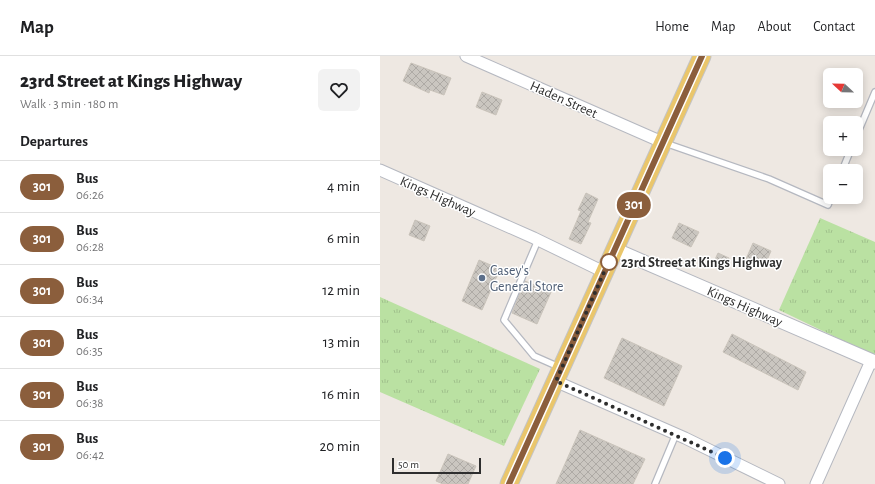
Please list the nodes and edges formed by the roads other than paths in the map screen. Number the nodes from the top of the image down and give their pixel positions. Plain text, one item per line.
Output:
1 (466, 56) edge
2 (702, 56) edge
3 (875, 92) edge
4 (863, 120) edge
5 (662, 142) junction
6 (380, 170) edge
7 (823, 203) edge
8 (538, 240) junction
9 (614, 249) junction
10 (604, 272) junction
11 (873, 362) edge
12 (558, 374) junction
13 (676, 434) junction
14 (509, 484) edge
15 (655, 484) edge
16 (779, 484) edge
17 (816, 484) edge

1 - 5 street, Haden Street
2 - 5 main road
3 - 4 lane
5 - 7 lane
5 - 9 main road
6 - 8 street, Kings Highway
8 - 10 street, Kings Highway
8 - 12 lane
9 - 10 main road
9 - 11 street, Kings Highway
10 - 12 main road
11 - 17 street
12 - 13 street
12 - 14 main road
13 - 15 lane
13 - 16 street

